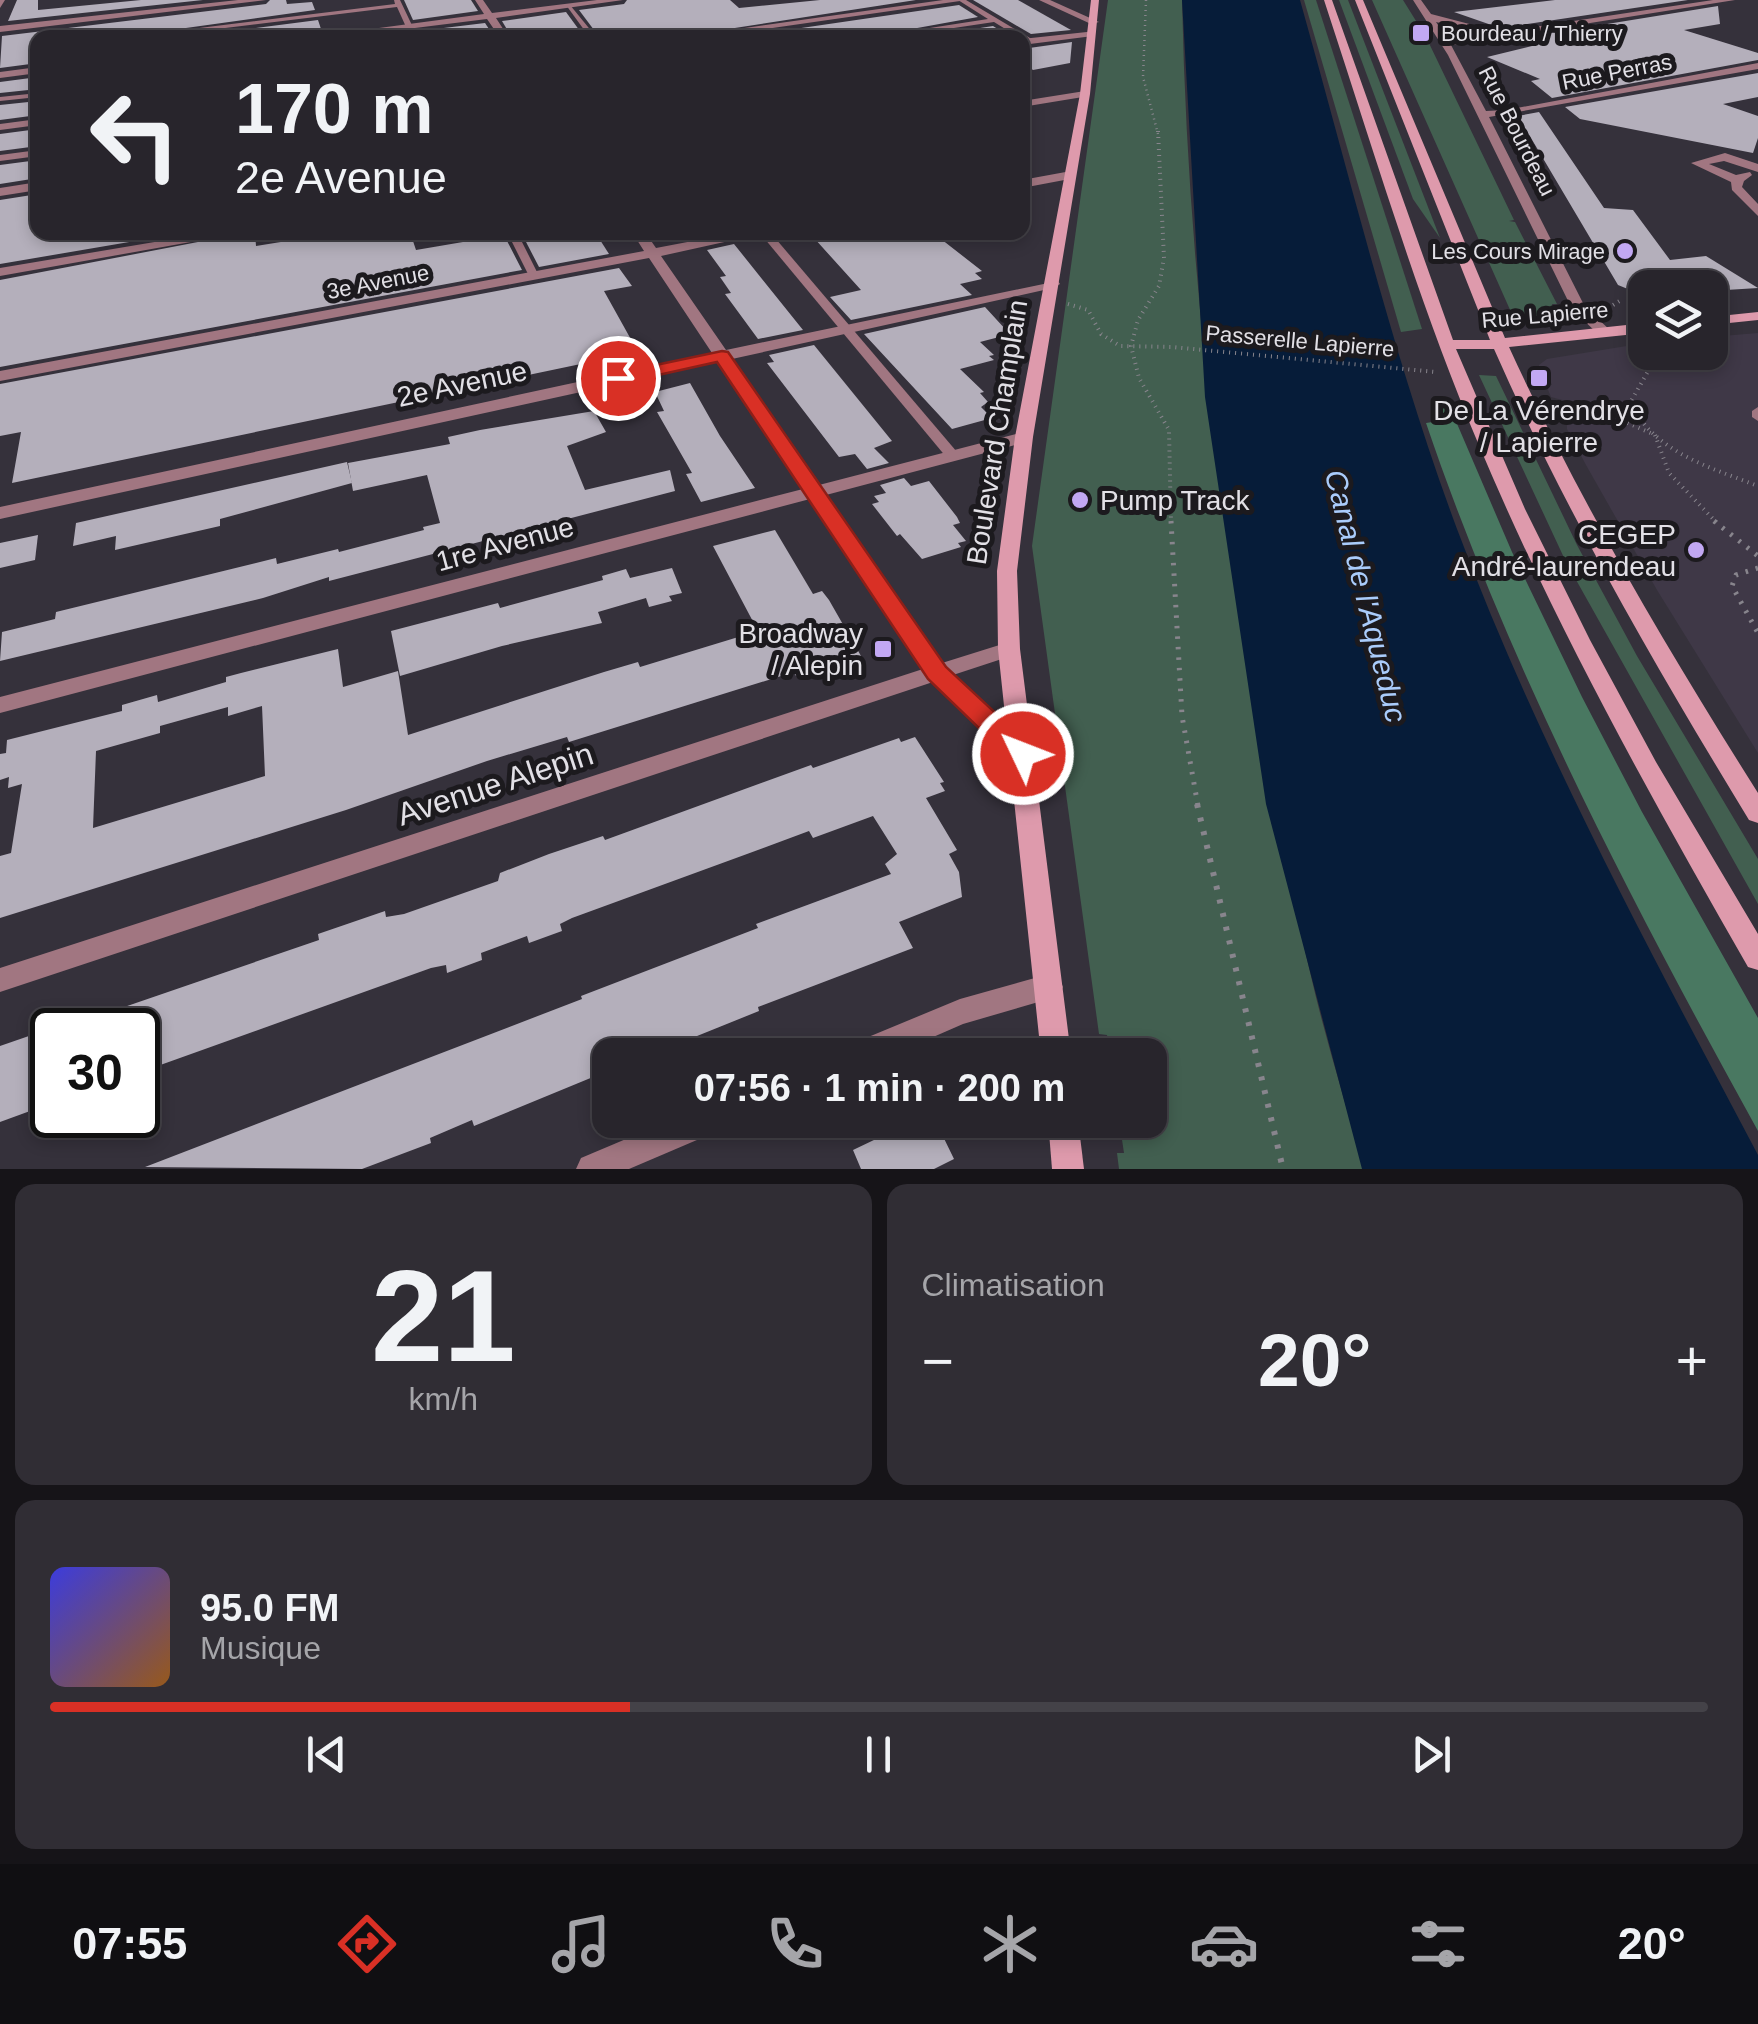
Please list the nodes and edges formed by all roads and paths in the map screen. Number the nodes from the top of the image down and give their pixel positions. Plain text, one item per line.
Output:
1 (262, 0) edge
2 (479, 0) edge
3 (619, 0) edge
4 (962, 0) edge
5 (1043, 0) edge
6 (1095, 0) edge
7 (1146, 0) edge
8 (1328, 0) edge
9 (1359, 0) edge
10 (1417, 0) edge
11 (1731, 0) edge
12 (398, 3) edge
13 (568, 6) junction
14 (490, 16) junction
15 (1428, 16) junction
16 (995, 20) junction
17 (410, 25) junction
18 (1093, 27) junction
19 (0, 29) edge
20 (185, 30) edge
21 (371, 30) edge
22 (412, 30) edge
23 (500, 30) edge
24 (588, 30) edge
25 (738, 30) edge
26 (924, 30) edge
27 (1009, 30) edge
28 (1522, 34) junction
29 (1030, 41) edge
30 (1446, 44) junction
31 (1758, 66) edge
32 (30, 71) edge
33 (0, 74) edge
34 (1084, 94) junction
35 (30, 96) edge
36 (0, 99) edge
37 (1030, 103) edge
38 (1484, 114) junction
39 (30, 123) edge
40 (0, 127) edge
41 (30, 153) edge
42 (0, 158) edge
43 (1758, 170) edge
44 (1072, 175) junction
45 (1738, 180) junction
46 (1030, 183) edge
47 (30, 187) edge
48 (0, 192) edge
49 (1758, 212) edge
50 (193, 240) edge
51 (516, 240) edge
52 (643, 240) edge
53 (727, 240) edge
54 (770, 240) edge
55 (652, 254) junction
56 (0, 272) edge
57 (534, 276) junction
58 (1053, 284) junction
59 (1623, 298) dead end
60 (1065, 304) dead end
61 (1608, 308) dead end
62 (1758, 316) edge
63 (1728, 319) edge
64 (845, 329) junction
65 (1628, 330) edge
66 (1605, 333) junction
67 (1500, 343) junction
68 (1448, 344) junction
69 (1131, 346) junction
70 (722, 356) junction
71 (1428, 370) dead end
72 (1648, 370) edge
73 (0, 376) edge
74 (1551, 402) dead end
75 (1655, 435) junction
76 (1024, 436) junction
77 (952, 455) junction
78 (1758, 486) edge
79 (812, 492) junction
80 (0, 513) edge
81 (1758, 556) edge
82 (1758, 568) edge
83 (1758, 632) edge
84 (1009, 649) junction
85 (937, 673) junction
86 (0, 705) edge
87 (1023, 754) junction
88 (1758, 813) edge
89 (1758, 958) edge
90 (0, 980) edge
91 (1049, 987) junction
92 (899, 1038) edge
93 (1054, 1038) edge
94 (665, 1138) edge
95 (1065, 1138) edge
96 (592, 1169) edge
97 (1068, 1169) edge
98 (1283, 1169) edge

1 - 19 street
2 - 14 street
3 - 13 street
4 - 16 lane
4 - 25 street
5 - 18 street
6 - 18 main road, Boulevard Champlain
7 - 69 path
8 - 68 main road
9 - 67 main road
10 - 15 street, Rue Bourdeau
11 - 28 street
12 - 17 lane
12 - 20 lane
13 - 14 street
13 - 24 lane
14 - 17 street
14 - 23 street
15 - 28 street
15 - 30 street, Rue Bourdeau
16 - 26 lane
16 - 27 lane
17 - 21 street
17 - 22 lane
18 - 29 street
18 - 34 main road, Boulevard Champlain
28 - 30 street
30 - 38 street, Rue Bourdeau
31 - 38 street, Rue Perras
32 - 33 street
34 - 37 street
34 - 44 main road, Boulevard Champlain
35 - 36 lane
38 - 66 street, Rue Bourdeau
39 - 40 street
41 - 42 lane
43 - 45 street
43 - 45 street
44 - 46 street
44 - 58 main road, Boulevard Champlain
45 - 49 street
47 - 48 street
50 - 56 street
51 - 57 lane
52 - 55 street
53 - 55 street, 3e Avenue
54 - 64 lane
55 - 57 street, 3e Avenue
55 - 70 street
57 - 73 street, 3e Avenue
58 - 64 street, 2e Avenue
58 - 76 main road, Boulevard Champlain
59 - 61 path
60 - 69 path
62 - 63 main road
64 - 70 street, 2e Avenue
64 - 77 lane
65 - 66 main road, Rue Lapierre
66 - 67 main road, Rue Lapierre
67 - 68 main road, Rue Lapierre
67 - 88 main road
68 - 89 main road
69 - 71 path, Passerelle Lapierre
69 - 98 path
70 - 79 street
70 - 80 street, 2e Avenue
72 - 75 path
74 - 75 path
75 - 78 path
75 - 81 path
76 - 77 street, 1re Avenue
76 - 84 main road, Boulevard Champlain
77 - 79 street, 1re Avenue
79 - 85 street
79 - 86 street, 1re Avenue
82 - 83 path
84 - 85 street, Avenue Alepin
84 - 87 main road, Boulevard Champlain
85 - 87 street
85 - 90 street, Avenue Alepin
87 - 91 main road, Boulevard Champlain
91 - 92 street
91 - 93 main road, Boulevard Champlain
94 - 96 street
95 - 97 main road

